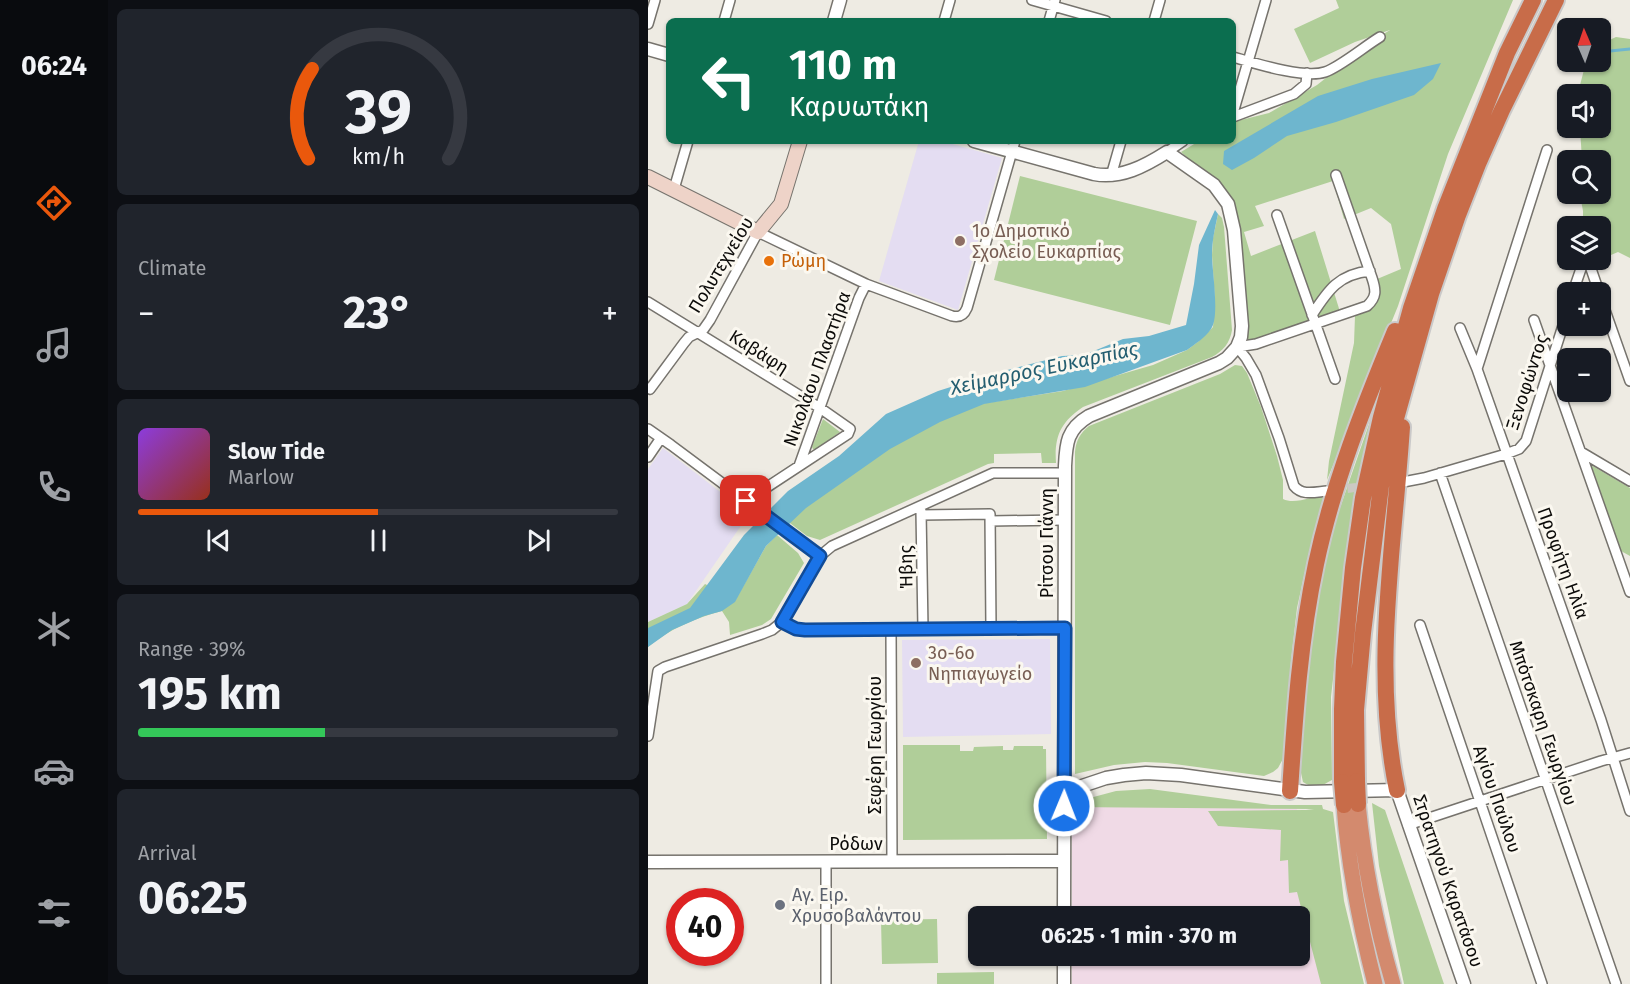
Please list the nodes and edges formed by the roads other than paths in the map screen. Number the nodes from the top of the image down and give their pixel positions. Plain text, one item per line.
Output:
1 (655, 0) edge
2 (730, 0) edge
3 (840, 0) edge
4 (950, 0) edge
5 (1032, 0) edge
6 (1160, 0) edge
7 (1266, 0) edge
8 (1533, 0) edge
9 (1556, 0) edge
10 (1054, 3) edge
11 (725, 18) edge
12 (835, 18) edge
13 (945, 18) edge
14 (1050, 18) edge
15 (1097, 18) edge
16 (1155, 18) edge
17 (648, 24) edge
18 (1380, 37) dead end
19 (648, 50) edge
20 (666, 54) edge
21 (1236, 58) edge
22 (1248, 61) junction
23 (1307, 73) junction
24 (1236, 104) edge
25 (1236, 114) edge
26 (687, 144) edge
27 (799, 144) edge
28 (998, 144) edge
29 (1119, 144) edge
30 (1179, 144) edge
31 (1014, 146) edge
32 (1547, 150) dead end
33 (1167, 152) junction
34 (1336, 175) dead end
35 (1111, 176) junction
36 (648, 177) edge
37 (674, 189) junction
38 (1445, 208) junction
39 (1277, 214) dead end
40 (758, 232) junction
41 (1370, 271) junction
42 (866, 284) junction
43 (648, 302) edge
44 (1313, 319) junction
45 (1534, 320) dead end
46 (1611, 326) edge
47 (1461, 328) dead end
48 (696, 333) junction
49 (1559, 336) edge
50 (1237, 347) junction
51 (1550, 364) junction
52 (1477, 369) junction
53 (1335, 379) dead end
54 (1630, 381) edge
55 (1404, 387) junction
56 (648, 388) edge
57 (820, 408) junction
58 (648, 429) edge
59 (661, 438) junction
60 (1581, 452) junction
61 (1506, 454) junction
62 (648, 457) edge
63 (799, 466) junction
64 (1065, 473) junction
65 (1440, 474) junction
66 (1630, 481) edge
67 (1403, 482) dead end
68 (1327, 491) tunnel mouth
69 (746, 501) junction
70 (921, 510) junction
71 (1064, 520) junction
72 (990, 521) junction
73 (1618, 555) junction
74 (820, 556) junction
75 (1630, 561) edge
76 (1630, 592) edge
77 (782, 622) junction
78 (1420, 625) dead end
79 (991, 628) junction
80 (1065, 628) junction
81 (891, 629) junction
82 (923, 629) junction
83 (648, 736) edge
84 (1629, 755) edge
85 (1613, 757) junction
86 (1545, 779) junction
87 (1349, 781) junction
88 (1397, 790) junction
89 (1290, 791) junction
90 (1064, 792) junction
91 (1480, 801) junction
92 (1351, 804) junction
93 (1630, 812) edge
94 (1408, 825) junction
95 (1064, 861) junction
96 (648, 862) edge
97 (826, 862) junction
98 (892, 862) junction
99 (1064, 906) edge
100 (1064, 966) edge
101 (826, 984) edge
102 (1064, 984) edge
103 (1375, 984) edge
104 (1393, 984) edge
105 (1464, 984) edge
106 (1542, 984) edge
107 (1616, 984) edge

1 - 17 street
2 - 11 street
3 - 12 street
4 - 13 street
5 - 10 street
6 - 16 street
7 - 22 street
8 - 38 highway
9 - 55 highway
10 - 14 street
10 - 15 street
18 - 23 street
19 - 20 street
21 - 22 street
22 - 23 street
22 - 24 street
23 - 25 street
26 - 37 street
27 - 40 main road, Πολυτεχνείου
28 - 31 street
29 - 35 street
30 - 33 street
31 - 35 street
31 - 42 street
32 - 52 street
33 - 35 street
33 - 50 street
34 - 41 street
36 - 37 main road
37 - 40 main road
38 - 87 highway
38 - 89 highway
39 - 44 street
40 - 42 street
40 - 48 street, Πολυτεχνείου
41 - 44 street
41 - 44 street
42 - 57 street, Νικολάου Πλαστήρα
43 - 48 street, Καβάφη
44 - 50 street
44 - 53 street
45 - 51 street
46 - 54 street
47 - 52 street, Προφήτη Ηλία
48 - 56 street, Πολυτεχνείου
48 - 57 street, Καβάφη
49 - 51 street, Ξενοφώντος
50 - 64 street, Ρίτσου Γιάννη
50 - 68 street
51 - 60 street
51 - 61 street, Ξενοφώντος
52 - 61 street, Προφήτη Ηλία
55 - 87 highway
55 - 88 highway
57 - 63 street, Νικολάου Πλαστήρα
57 - 63 street, Καβάφη
58 - 59 street
59 - 62 street
59 - 69 street
60 - 66 street
60 - 73 street
61 - 65 street, Ξενοφώντος
61 - 85 street, Προφήτη Ηλία
63 - 69 street
64 - 70 street
64 - 71 street, Ρίτσου Γιάννη
65 - 67 street, Ξενοφώντος
65 - 86 street, Μπότσκαρη Γεωργίου
69 - 74 street
70 - 72 street
70 - 74 street
70 - 82 street, Ήβης
71 - 72 street
71 - 80 street, Ρίτσου Γιάννη
72 - 79 street
73 - 75 street
73 - 76 street
74 - 77 street
77 - 81 street
77 - 83 street
78 - 91 street, Αγίου Παύλου
79 - 80 street
79 - 82 street
80 - 90 street, Ρίτσου Γιάννη
81 - 82 street
81 - 98 street, Σεφέρη Γεωργίου
84 - 85 street
85 - 86 street
85 - 93 street, Προφήτη Ηλία
86 - 91 street
86 - 107 street, Μπότσκαρη Γεωργίου
87 - 92 highway, bridge
88 - 89 street
88 - 94 street, Στρατηγού Καρατάσου
89 - 90 street
90 - 95 street, Ρίτσου Γιάννη
91 - 94 street
91 - 106 street, Αγίου Παύλου
92 - 103 highway
92 - 104 highway
94 - 105 street, Στρατηγού Καρατάσου
95 - 98 street, Ρόδων
95 - 99 street, Ρίτσου Γιάννη
96 - 97 street, Ρόδων
97 - 98 street, Ρόδων
97 - 101 street
100 - 102 street

